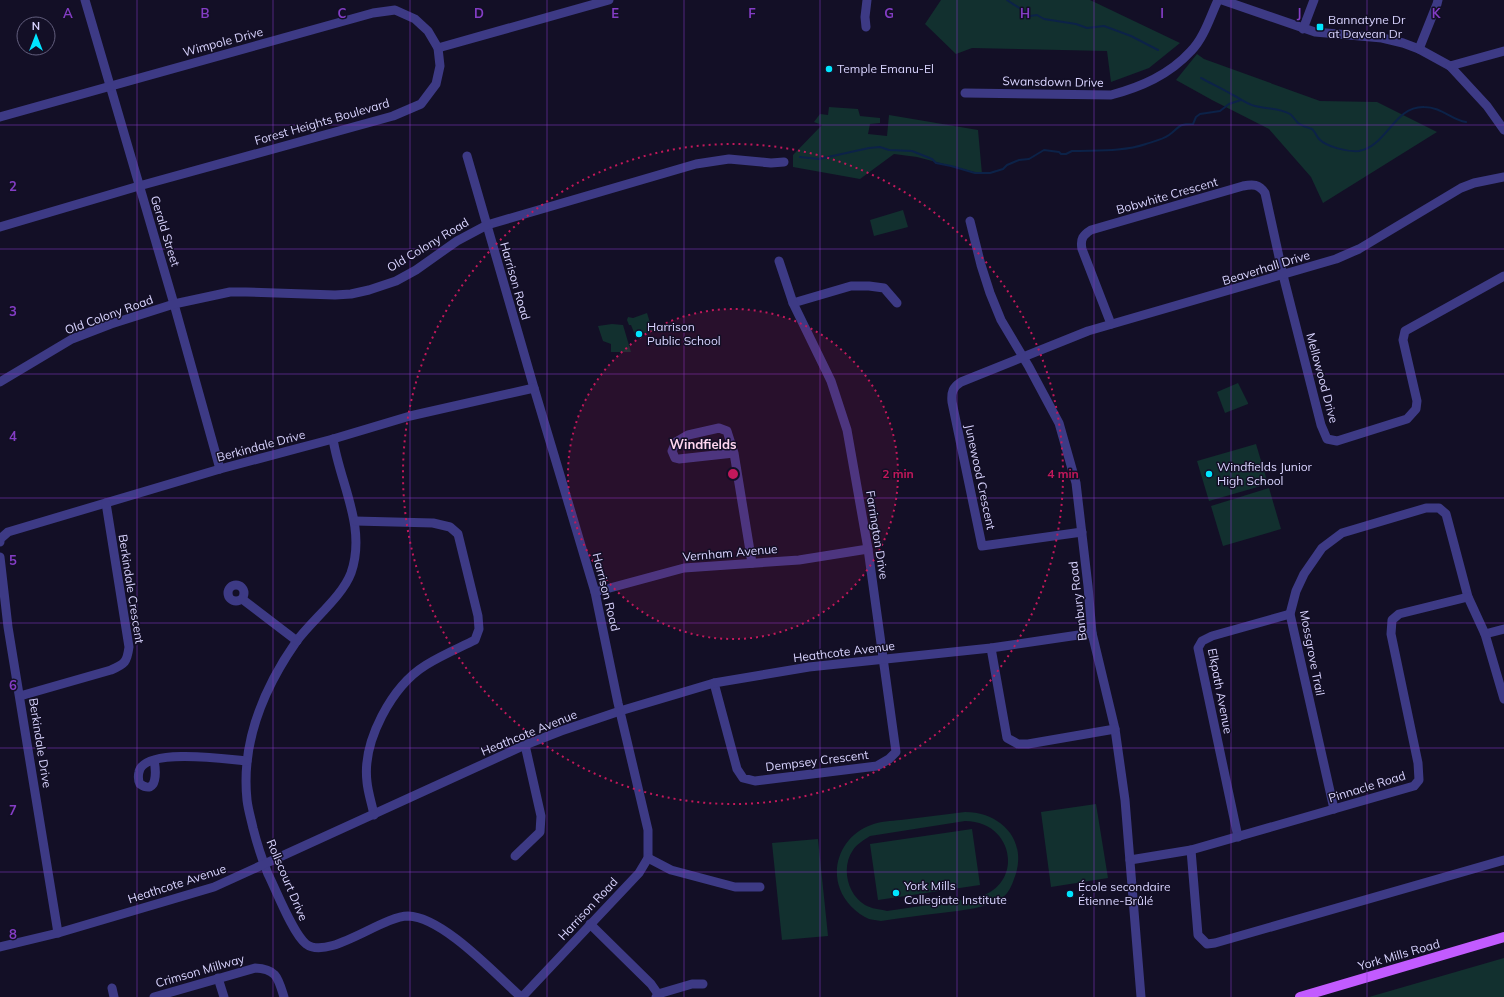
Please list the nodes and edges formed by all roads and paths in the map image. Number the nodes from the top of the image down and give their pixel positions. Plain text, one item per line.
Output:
1 (85, 0) edge
2 (609, 0) edge
3 (867, 0) edge
4 (1218, 0) edge
5 (1222, 0) edge
6 (1314, 0) edge
7 (1438, 0) edge
8 (866, 27) dead end
9 (1303, 29) junction
10 (438, 48) junction
11 (1419, 49) junction
12 (1504, 51) edge
13 (1450, 66) junction
14 (110, 86) junction
15 (965, 93) dead end
16 (0, 117) edge
17 (1504, 130) edge
18 (467, 156) dead end
19 (784, 162) dead end
20 (1504, 177) edge
21 (139, 186) junction
22 (970, 222) dead end
23 (487, 225) junction
24 (0, 227) edge
25 (779, 261) dead end
26 (1283, 275) junction
27 (1504, 276) edge
28 (793, 303) junction
29 (897, 303) dead end
30 (174, 304) junction
31 (1112, 324) junction
32 (1023, 357) junction
33 (0, 382) edge
34 (534, 388) junction
35 (333, 439) junction
36 (734, 453) junction
37 (220, 469) junction
38 (106, 503) junction
39 (355, 521) junction
40 (1082, 532) junction
41 (0, 542) edge
42 (868, 549) junction
43 (0, 557) edge
44 (752, 563) junction
45 (595, 592) junction
46 (1468, 597) junction
47 (242, 599) dead end
48 (1290, 614) junction
49 (4, 628) edge
50 (1504, 629) edge
51 (1092, 633) junction
52 (1485, 634) junction
53 (297, 641) junction
54 (991, 648) junction
55 (883, 659) junction
56 (714, 683) junction
57 (20, 696) junction
58 (1504, 699) edge
59 (620, 711) junction
60 (1115, 729) junction
61 (525, 745) junction
62 (154, 760) dead end
63 (247, 761) junction
64 (1334, 810) junction
65 (374, 815) junction
66 (1238, 837) junction
67 (1191, 850) junction
68 (516, 856) dead end
69 (648, 858) junction
70 (1130, 860) junction
71 (1504, 860) edge
72 (264, 865) junction
73 (760, 887) dead end
74 (590, 924) junction
75 (58, 933) junction
76 (1504, 937) edge
77 (0, 947) edge
78 (218, 978) junction
79 (703, 984) dead end
80 (657, 995) edge
81 (154, 997) edge
82 (224, 997) edge
83 (284, 997) edge
84 (522, 997) edge
85 (1141, 997) edge
86 (1300, 997) edge

1 - 14 street, Gerald Street
2 - 10 street
3 - 8 street
4 - 15 street, Swansdown Drive
5 - 9 street
6 - 9 street
7 - 11 street
9 - 11 street
10 - 14 street, Wimpole Drive
10 - 21 street, Forest Heights Boulevard
11 - 13 street
12 - 13 street
13 - 17 street
14 - 16 street, Wimpole Drive
14 - 21 street, Gerald Street
18 - 23 street, Harrison Road
19 - 23 street, Old Colony Road
20 - 26 street, Beaverhall Drive
21 - 24 street, Forest Heights Boulevard
21 - 30 street, Gerald Street
22 - 32 street, Banbury Road
23 - 30 street, Old Colony Road
23 - 34 street, Harrison Road
25 - 28 street, Farrington Drive
26 - 27 street, Mellowood Drive
26 - 31 street, Beaverhall Drive
26 - 31 street, Bobwhite Crescent
28 - 29 street
28 - 42 street, Farrington Drive
30 - 33 street, Old Colony Road
30 - 37 street, Gerald Street
31 - 32 street, Beaverhall Drive
32 - 40 street, Banbury Road
32 - 40 street, Junewood Crescent
34 - 35 street, Berkindale Drive
34 - 45 street, Harrison Road
35 - 37 street, Berkindale Drive
35 - 39 street, Rollscourt Drive
36 - 36 street
36 - 44 street
37 - 38 street, Berkindale Drive
38 - 41 street, Berkindale Drive
38 - 57 street, Berkindale Crescent
39 - 53 street, Rollscourt Drive
39 - 65 street
40 - 51 street, Banbury Road
42 - 44 street, Vernham Avenue
42 - 55 street, Farrington Drive
43 - 49 street, Berkindale Drive
44 - 45 street, Vernham Avenue
45 - 59 street, Harrison Road
46 - 48 street, Mossgrove Trail
46 - 52 street, Mossgrove Trail
46 - 64 street, Pinnacle Road
47 - 53 street
48 - 64 street, Mossgrove Trail
48 - 66 street, Elkpath Avenue
49 - 57 street, Berkindale Drive
50 - 52 street
51 - 54 street, Heathcote Avenue
51 - 60 street, Banbury Road
52 - 58 street, Mossgrove Trail
53 - 63 street, Rollscourt Drive
54 - 55 street, Heathcote Avenue
54 - 60 street
55 - 56 street, Heathcote Avenue
55 - 56 street, Dempsey Crescent
56 - 59 street, Heathcote Avenue
57 - 75 street, Berkindale Drive
59 - 61 street, Heathcote Avenue
59 - 69 street, Harrison Road
60 - 70 street, Banbury Road
61 - 65 street, Heathcote Avenue
61 - 68 street
62 - 63 street
63 - 72 street, Rollscourt Drive
64 - 66 street, Pinnacle Road
65 - 72 street, Heathcote Avenue
66 - 67 street, Pinnacle Road
67 - 70 street, Pinnacle Road
67 - 71 street
69 - 73 street
69 - 74 street, Harrison Road
70 - 85 street, Banbury Road
72 - 75 street, Heathcote Avenue
72 - 84 street, Rollscourt Drive
74 - 80 street
74 - 84 street, Harrison Road
75 - 77 street, Heathcote Avenue
76 - 86 main road, York Mills Road
78 - 81 street, Crimson Millway
78 - 82 street
78 - 83 street, Crimson Millway
79 - 80 street

